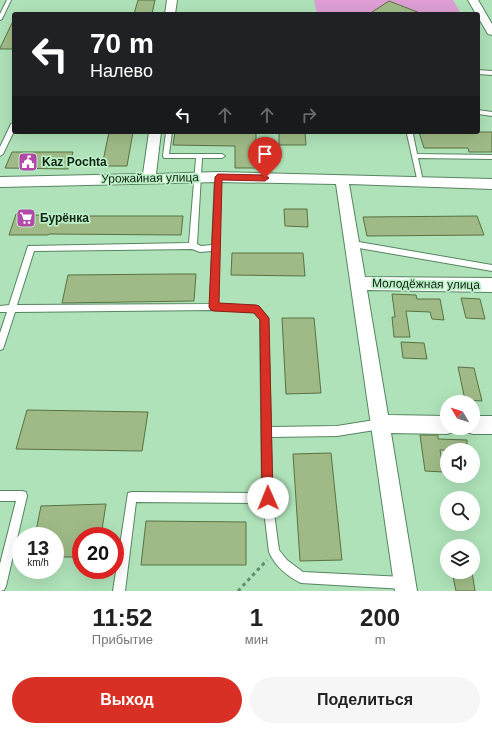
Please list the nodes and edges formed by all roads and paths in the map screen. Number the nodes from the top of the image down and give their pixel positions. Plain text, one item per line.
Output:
1 (172, 0) edge
2 (473, 0) edge
3 (8, 2) edge
4 (0, 4) edge
5 (170, 12) edge
6 (0, 19) edge
7 (492, 32) edge
8 (480, 72) edge
9 (492, 72) edge
10 (480, 112) edge
11 (492, 114) edge
12 (12, 128) edge
13 (155, 134) edge
14 (169, 134) edge
15 (410, 134) dead end
16 (0, 154) edge
17 (199, 156) junction
18 (222, 156) dead end
19 (415, 156) junction
20 (492, 157) edge
21 (198, 177) junction
22 (218, 177) junction
23 (149, 178) junction
24 (342, 180) junction
25 (420, 181) junction
26 (0, 182) edge
27 (492, 184) edge
28 (353, 244) junction
29 (193, 246) junction
30 (216, 248) junction
31 (492, 268) edge
32 (359, 283) junction
33 (492, 285) edge
34 (214, 307) junction
35 (0, 309) edge
36 (12, 309) junction
37 (0, 346) edge
38 (380, 424) junction
39 (440, 425) edge
40 (480, 425) edge
41 (492, 425) edge
42 (266, 432) junction
43 (0, 496) edge
44 (268, 498) junction
45 (274, 552) junction
46 (0, 586) edge
47 (405, 587) edge
48 (119, 591) edge
49 (238, 591) edge

1 - 5 street
2 - 7 street
3 - 4 lane
3 - 6 lane
8 - 9 lane
10 - 11 lane
12 - 16 lane
13 - 23 street
14 - 17 lane
15 - 19 lane
17 - 18 lane
17 - 21 lane
19 - 20 lane
19 - 25 lane
21 - 22 street, Урожайная улица
21 - 23 street, Урожайная улица
21 - 29 lane
22 - 24 street, Урожайная улица
22 - 30 lane
23 - 26 street, Урожайная улица
24 - 25 street, Урожайная улица
24 - 28 street
25 - 27 street, Урожайная улица
28 - 31 lane
28 - 32 street
29 - 30 lane
29 - 36 lane
30 - 34 lane
32 - 33 street, Молодёжная улица
32 - 38 street
34 - 36 lane
34 - 42 lane
35 - 36 lane
36 - 37 lane
38 - 39 street
38 - 42 lane
38 - 47 street
40 - 41 street
42 - 44 lane
43 - 46 lane
44 - 45 lane
44 - 48 lane
45 - 47 lane
45 - 49 path

